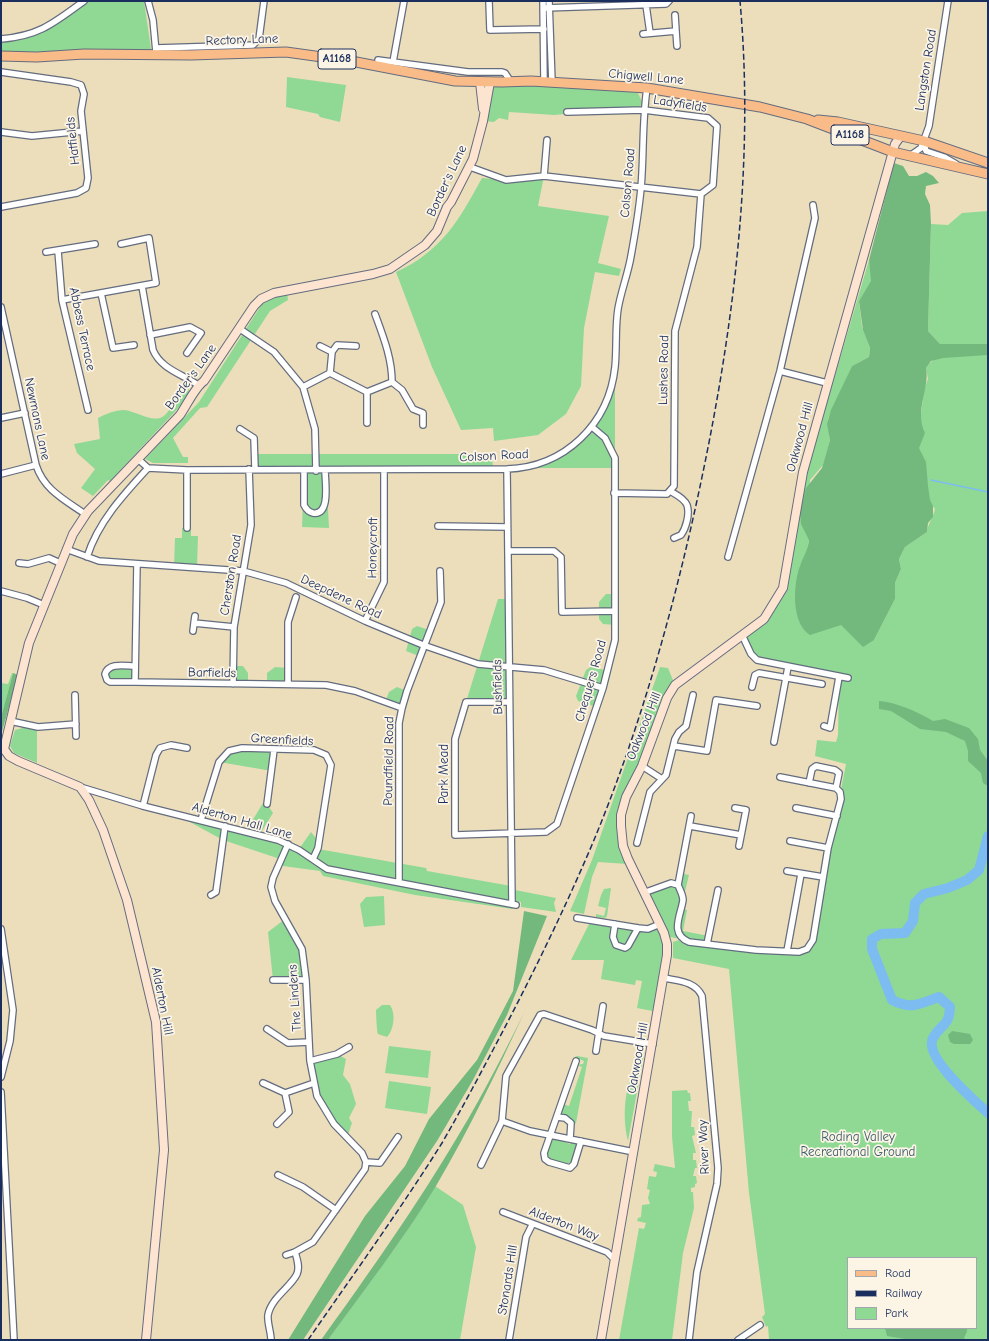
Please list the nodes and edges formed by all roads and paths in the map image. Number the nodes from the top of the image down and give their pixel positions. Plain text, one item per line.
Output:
1 (84, 1) edge
2 (148, 1) edge
3 (264, 1) edge
4 (404, 1) edge
5 (489, 1) edge
6 (543, 1) edge
7 (549, 1) edge
8 (669, 1) edge
9 (948, 1) edge
10 (610, 4) edge
11 (646, 5) junction
12 (546, 8) junction
13 (675, 14) dead end
14 (544, 29) junction
15 (676, 31) junction
16 (1, 39) edge
17 (677, 46) dead end
18 (156, 51) junction
19 (1, 56) edge
20 (378, 60) dead end
21 (393, 62) junction
22 (1, 72) edge
23 (484, 79) junction
24 (548, 82) junction
25 (647, 88) junction
26 (644, 110) junction
27 (567, 112) dead end
28 (807, 119) junction
29 (83, 131) junction
30 (1, 132) edge
31 (547, 140) dead end
32 (924, 141) junction
33 (896, 144) junction
34 (911, 155) junction
35 (988, 163) edge
36 (959, 166) junction
37 (470, 167) junction
38 (988, 174) edge
39 (544, 176) junction
40 (641, 188) junction
41 (701, 194) junction
42 (813, 205) dead end
43 (1, 207) edge
44 (95, 244) dead end
45 (121, 244) dead end
46 (58, 251) junction
47 (46, 252) dead end
48 (142, 286) junction
49 (101, 293) junction
50 (62, 300) junction
51 (1, 307) edge
52 (375, 314) dead end
53 (240, 328) junction
54 (150, 334) junction
55 (134, 345) dead end
56 (320, 346) dead end
57 (356, 346) dead end
58 (332, 352) junction
59 (187, 353) dead end
60 (780, 371) junction
61 (330, 373) junction
62 (392, 382) junction
63 (827, 383) junction
64 (198, 385) junction
65 (303, 387) junction
66 (367, 392) junction
67 (88, 410) dead end
68 (25, 412) junction
69 (1, 418) edge
70 (367, 423) dead end
71 (423, 425) dead end
72 (592, 427) junction
73 (240, 429) dead end
74 (138, 459) junction
75 (36, 465) junction
76 (148, 468) junction
77 (252, 469) junction
78 (507, 469) junction
79 (187, 470) junction
80 (304, 470) junction
81 (325, 470) junction
82 (384, 470) junction
83 (316, 471) junction
84 (1, 474) edge
85 (670, 491) junction
86 (614, 493) junction
87 (85, 514) junction
88 (438, 526) dead end
89 (507, 527) junction
90 (187, 528) dead end
91 (674, 538) dead end
92 (66, 549) junction
93 (508, 551) junction
94 (87, 556) junction
95 (728, 557) dead end
96 (60, 562) junction
97 (19, 563) dead end
98 (137, 564) junction
99 (440, 571) dead end
100 (243, 572) junction
101 (1, 592) edge
102 (296, 597) dead end
103 (44, 605) junction
104 (615, 611) junction
105 (195, 616) dead end
106 (365, 621) junction
107 (194, 623) junction
108 (234, 627) junction
109 (193, 631) dead end
110 (743, 637) junction
111 (423, 645) junction
112 (135, 666) junction
113 (508, 667) junction
114 (788, 667) junction
115 (839, 676) junction
116 (786, 678) junction
117 (848, 678) dead end
118 (135, 682) junction
119 (233, 684) junction
120 (288, 684) junction
121 (822, 684) dead end
122 (752, 687) dead end
123 (603, 688) junction
124 (76, 695) dead end
125 (693, 695) dead end
126 (509, 702) junction
127 (757, 706) dead end
128 (402, 708) junction
129 (10, 721) junction
130 (76, 724) junction
131 (830, 728) dead end
132 (76, 736) dead end
133 (774, 742) dead end
134 (674, 746) junction
135 (188, 748) dead end
136 (2, 750) edge
137 (274, 750) junction
138 (642, 766) junction
139 (780, 777) dead end
140 (662, 780) junction
141 (809, 783) junction
142 (80, 787) junction
143 (836, 788) junction
144 (267, 804) dead end
145 (143, 806) junction
146 (736, 808) dead end
147 (796, 808) dead end
148 (691, 816) dead end
149 (837, 816) junction
150 (201, 820) junction
151 (224, 826) junction
152 (690, 826) junction
153 (511, 833) junction
154 (741, 835) junction
155 (790, 840) dead end
156 (637, 843) dead end
157 (288, 844) junction
158 (739, 846) dead end
159 (828, 848) junction
160 (313, 858) junction
161 (787, 871) dead end
162 (801, 874) junction
163 (823, 877) junction
164 (399, 882) junction
165 (678, 885) junction
166 (718, 890) dead end
167 (646, 892) junction
168 (211, 895) dead end
169 (514, 904) joint
170 (576, 918) dead end
171 (615, 924) junction
172 (660, 924) junction
173 (638, 928) junction
174 (1, 929) edge
175 (707, 944) junction
176 (787, 951) junction
177 (664, 978) junction
178 (273, 980) dead end
179 (306, 980) junction
180 (603, 1006) dead end
181 (267, 1029) dead end
182 (599, 1033) junction
183 (309, 1042) junction
184 (653, 1044) junction
185 (349, 1047) dead end
186 (596, 1051) dead end
187 (576, 1061) dead end
188 (310, 1062) junction
189 (1, 1077) edge
190 (263, 1083) dead end
191 (314, 1083) junction
192 (1, 1092) edge
193 (285, 1093) junction
194 (557, 1117) junction
195 (502, 1121) junction
196 (277, 1124) dead end
197 (551, 1135) junction
198 (398, 1137) dead end
199 (570, 1140) junction
200 (581, 1141) junction
201 (634, 1152) junction
202 (366, 1162) junction
203 (481, 1166) dead end
204 (278, 1175) dead end
205 (336, 1210) junction
206 (503, 1212) dead end
207 (532, 1225) junction
208 (296, 1252) junction
209 (286, 1254) dead end
210 (615, 1260) junction
211 (760, 1325) dead end
212 (14, 1340) edge
213 (146, 1340) edge
214 (271, 1340) edge
215 (509, 1340) edge
216 (601, 1340) edge
217 (689, 1340) edge
218 (738, 1340) edge

1 - 16 street
2 - 18 street
3 - 18 street
4 - 21 street
5 - 14 street
6 - 12 street
7 - 12 street
8 - 11 street
9 - 32 street, Langston Road
10 - 11 street
10 - 12 street
11 - 15 street
12 - 14 street
12 - 24 street
13 - 15 street
14 - 24 street
15 - 17 street
18 - 19 main road, Rectory Lane / A1168
18 - 23 main road, Rectory Lane / A1168
20 - 21 street
21 - 23 street
22 - 29 street, Hatfields
23 - 24 main road, Chigwell Lane / A1168
23 - 37 street, Border's Lane
24 - 25 main road, Chigwell Lane / A1168
25 - 26 street, Colson Road
25 - 28 main road, Chigwell Lane / A1168
26 - 27 street, Ladyfields
26 - 40 street, Colson Road
26 - 41 street, Ladyfields
28 - 33 main road, Chigwell Lane / A1168
28 - 33 main road, Chigwell Lane / A1168
29 - 30 street
29 - 43 street, Hatfields
31 - 39 street
32 - 33 main road, Chigwell Lane / A1168
32 - 34 street
32 - 35 main road, Chigwell Lane / A1168
32 - 36 street
33 - 34 main road, Chigwell Lane / A1168
33 - 63 street, Oakwood Hill
34 - 36 main road, Chigwell Lane / A1168
36 - 38 main road, Chigwell Lane / A1168
37 - 39 street
37 - 53 street, Border's Lane
39 - 40 street
40 - 41 street
40 - 72 street, Colson Road
41 - 85 street, Lushes Road
42 - 60 street
44 - 46 street
45 - 48 street
46 - 47 street
46 - 50 street, Abbess Terrace
48 - 49 street
48 - 54 street
49 - 50 street
49 - 55 street
50 - 67 street, Abbess Terrace
51 - 68 street, Newmans Lane
52 - 62 street
53 - 64 street, Border's Lane
53 - 65 street
54 - 59 street
54 - 64 street
56 - 58 street
57 - 58 street
58 - 61 street
60 - 63 street
60 - 95 street
61 - 65 street
61 - 66 street
62 - 66 street
62 - 71 street
63 - 110 street, Oakwood Hill
64 - 74 street, Border's Lane
65 - 83 street
66 - 70 street
68 - 69 street
68 - 75 street, Newmans Lane
72 - 78 street, Colson Road
72 - 86 street, Chequers Road
73 - 77 street, Cherston Road
74 - 76 street
74 - 87 street, Border's Lane
75 - 84 street
75 - 87 street, Newmans Lane
76 - 79 street, Colson Road
76 - 94 street
77 - 79 street, Colson Road
77 - 80 street, Colson Road
77 - 100 street, Cherston Road
78 - 82 street, Colson Road
78 - 89 street, Bushfields
79 - 90 street
80 - 81 street
80 - 83 street, Colson Road
81 - 82 street, Colson Road
81 - 83 street, Colson Road
82 - 106 street, Honeycroft
85 - 86 street
85 - 91 street
86 - 104 street, Chequers Road
87 - 92 street, Border's Lane
88 - 89 street
89 - 93 street, Bushfields
92 - 94 street, Deepdene Road
92 - 96 street, Border's Lane
93 - 104 street
93 - 113 street, Bushfields
94 - 98 street, Deepdene Road
96 - 97 street
96 - 103 street, Border's Lane
98 - 100 street, Deepdene Road
98 - 112 street
99 - 111 street, Poundfield Road
100 - 106 street, Deepdene Road
100 - 108 street, Cherston Road
101 - 103 street
102 - 120 street
103 - 129 street, Border's Lane
104 - 123 street, Chequers Road
105 - 107 street
106 - 111 street, Deepdene Road
107 - 108 street
107 - 109 street
108 - 119 street, Cherston Road
110 - 114 street
110 - 138 street, Oakwood Hill
111 - 113 street, Deepdene Road
111 - 128 street, Poundfield Road
112 - 118 street
112 - 118 street, Barfields
113 - 123 street, Deepdene Road
113 - 126 street, Bushfields
114 - 115 street
114 - 116 street
115 - 117 street
115 - 131 street
116 - 121 street
116 - 122 street
116 - 133 street
118 - 119 street, Barfields
119 - 120 street, Barfields
120 - 128 street, Barfields
123 - 153 street, Chequers Road
124 - 130 street
125 - 134 street
126 - 153 street, Bushfields
126 - 153 street, Park Mead
127 - 134 street
128 - 164 street, Poundfield Road
129 - 130 street
129 - 136 street, Border's Lane
130 - 132 street
134 - 140 street
135 - 145 street
136 - 142 street
137 - 144 street
137 - 150 street, Greenfields
137 - 160 street, Greenfields
138 - 140 street
138 - 167 street, Oakwood Hill
139 - 141 street
140 - 156 street
141 - 143 street
141 - 143 street
142 - 145 street, Alderton Hall Lane
142 - 213 street, Alderton Hill
143 - 149 street
145 - 150 street, Alderton Hall Lane
146 - 154 street
147 - 149 street
148 - 152 street
149 - 159 street
150 - 151 street, Alderton Hall Lane
151 - 157 street, Alderton Hall Lane
151 - 168 street
152 - 154 street
152 - 165 street
153 - 169 street, Bushfields
154 - 158 street
155 - 159 street
157 - 160 street, Alderton Hall Lane
157 - 179 street, The Lindens
159 - 163 street
160 - 164 street, Alderton Hall Lane
161 - 162 street
162 - 163 street
162 - 176 street
163 - 176 street
164 - 169 street, Alderton Hall Lane
165 - 167 street
165 - 175 street
166 - 175 street
167 - 172 street, Oakwood Hill
170 - 171 street
171 - 173 street
171 - 173 street
172 - 173 street
172 - 177 street, Oakwood Hill
174 - 189 street
175 - 176 street
177 - 184 street, Oakwood Hill
177 - 217 street, River Way
178 - 179 street
179 - 183 street, The Lindens
180 - 182 street
181 - 183 street, The Lindens
182 - 184 street
182 - 186 street
182 - 195 street
183 - 188 street, The Lindens
184 - 201 street, Oakwood Hill
185 - 188 street
187 - 194 street
188 - 191 street, The Lindens
190 - 193 street
191 - 193 street
191 - 202 street, The Lindens
192 - 212 street
193 - 196 street
194 - 197 street
194 - 199 street
195 - 197 street
195 - 203 street
197 - 199 street
197 - 200 street
198 - 202 street
199 - 200 street
200 - 201 street
201 - 210 street, Oakwood Hill
202 - 205 street
204 - 205 street
205 - 208 street
206 - 207 street, Alderton Way
207 - 210 street, Alderton Way
207 - 215 street, Stonards Hill
208 - 209 street
208 - 214 street
210 - 216 street, Oakwood Hill
211 - 218 street

